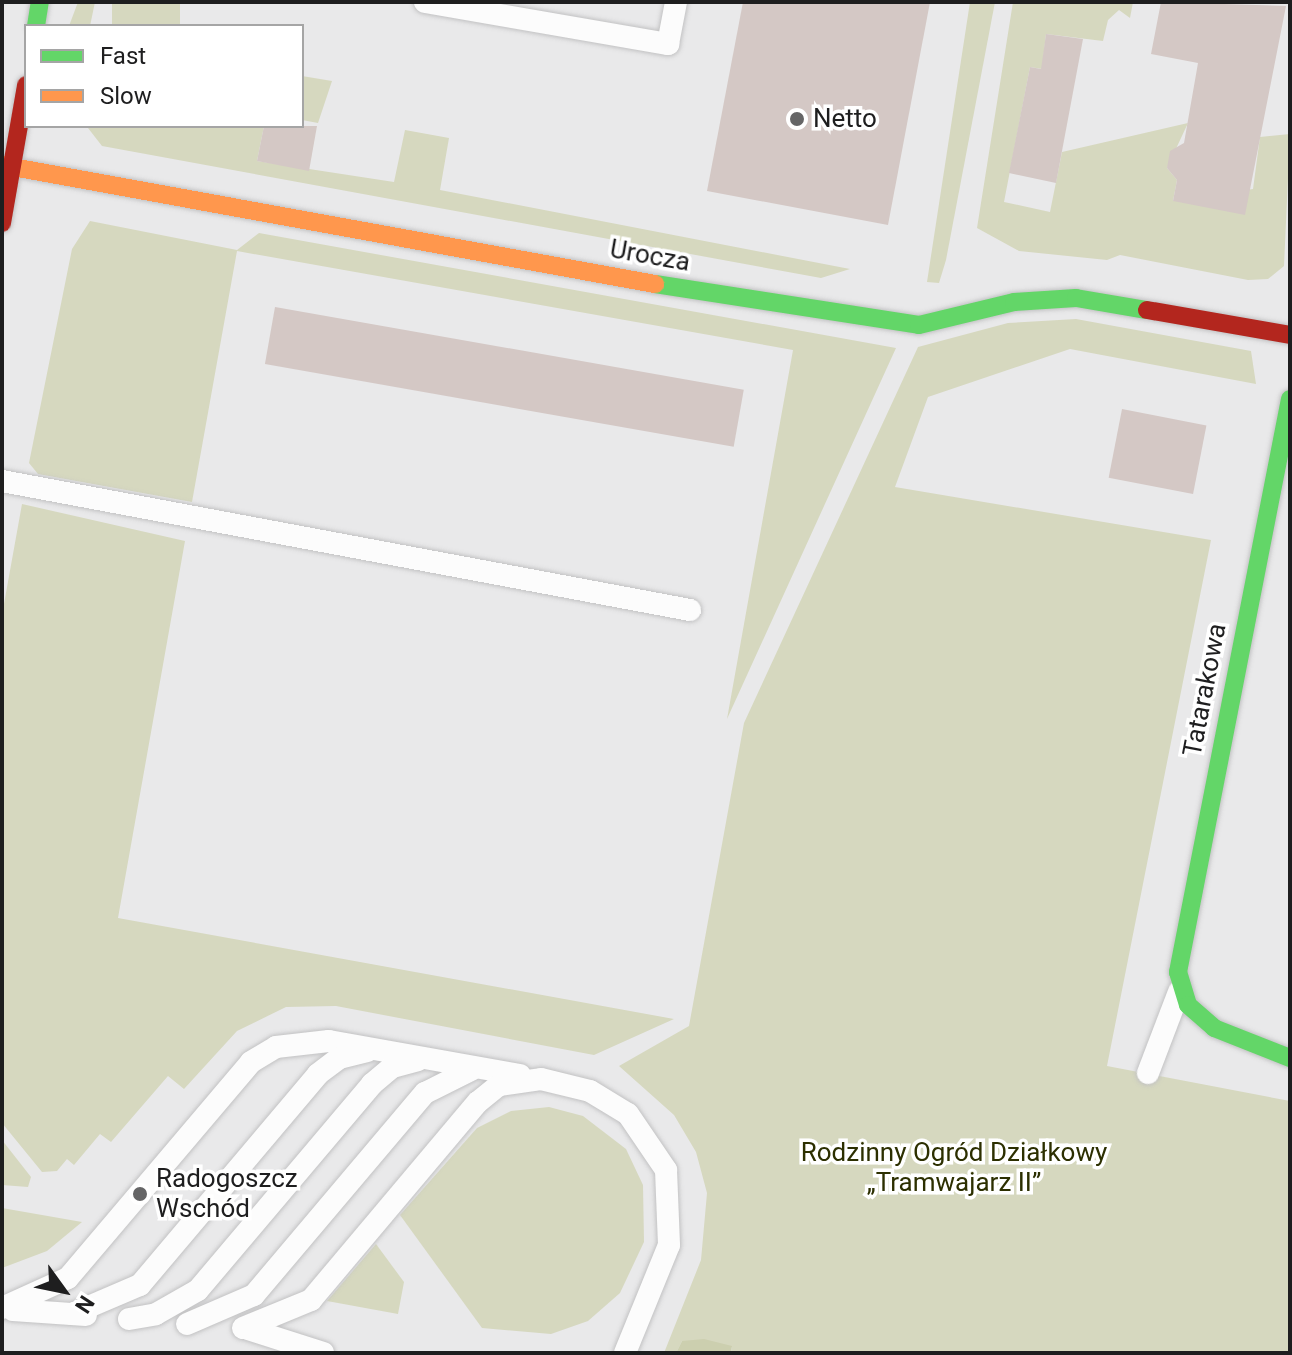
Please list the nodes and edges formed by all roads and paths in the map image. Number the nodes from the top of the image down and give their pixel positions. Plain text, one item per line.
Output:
1 (40, 2) edge
2 (425, 2) edge
3 (676, 2) edge
4 (36, 24) edge
5 (24, 94) edge
6 (7, 166) edge
7 (2, 223) edge
8 (1290, 335) edge
9 (1290, 399) edge
10 (2, 481) edge
11 (690, 610) dead end
12 (1179, 992) junction
13 (382, 1051) junction
14 (1290, 1058) edge
15 (436, 1060) junction
16 (488, 1070) junction
17 (1148, 1073) dead end
18 (541, 1079) junction
19 (2, 1308) edge
20 (72, 1314) junction
21 (129, 1319) junction
22 (187, 1324) junction
23 (243, 1328) junction
24 (323, 1353) edge
25 (625, 1353) edge

1 - 4 street
2 - 3 lane
5 - 6 street
6 - 7 street
6 - 8 street, Urocza
9 - 12 street, Tatarakowa
10 - 11 lane
12 - 14 street
12 - 17 lane
13 - 15 lane
13 - 19 lane
13 - 20 lane
15 - 16 lane
15 - 21 lane
16 - 18 lane
16 - 22 lane
18 - 23 lane
18 - 25 lane
19 - 20 lane
20 - 21 lane
21 - 22 lane
22 - 23 lane
23 - 24 lane

